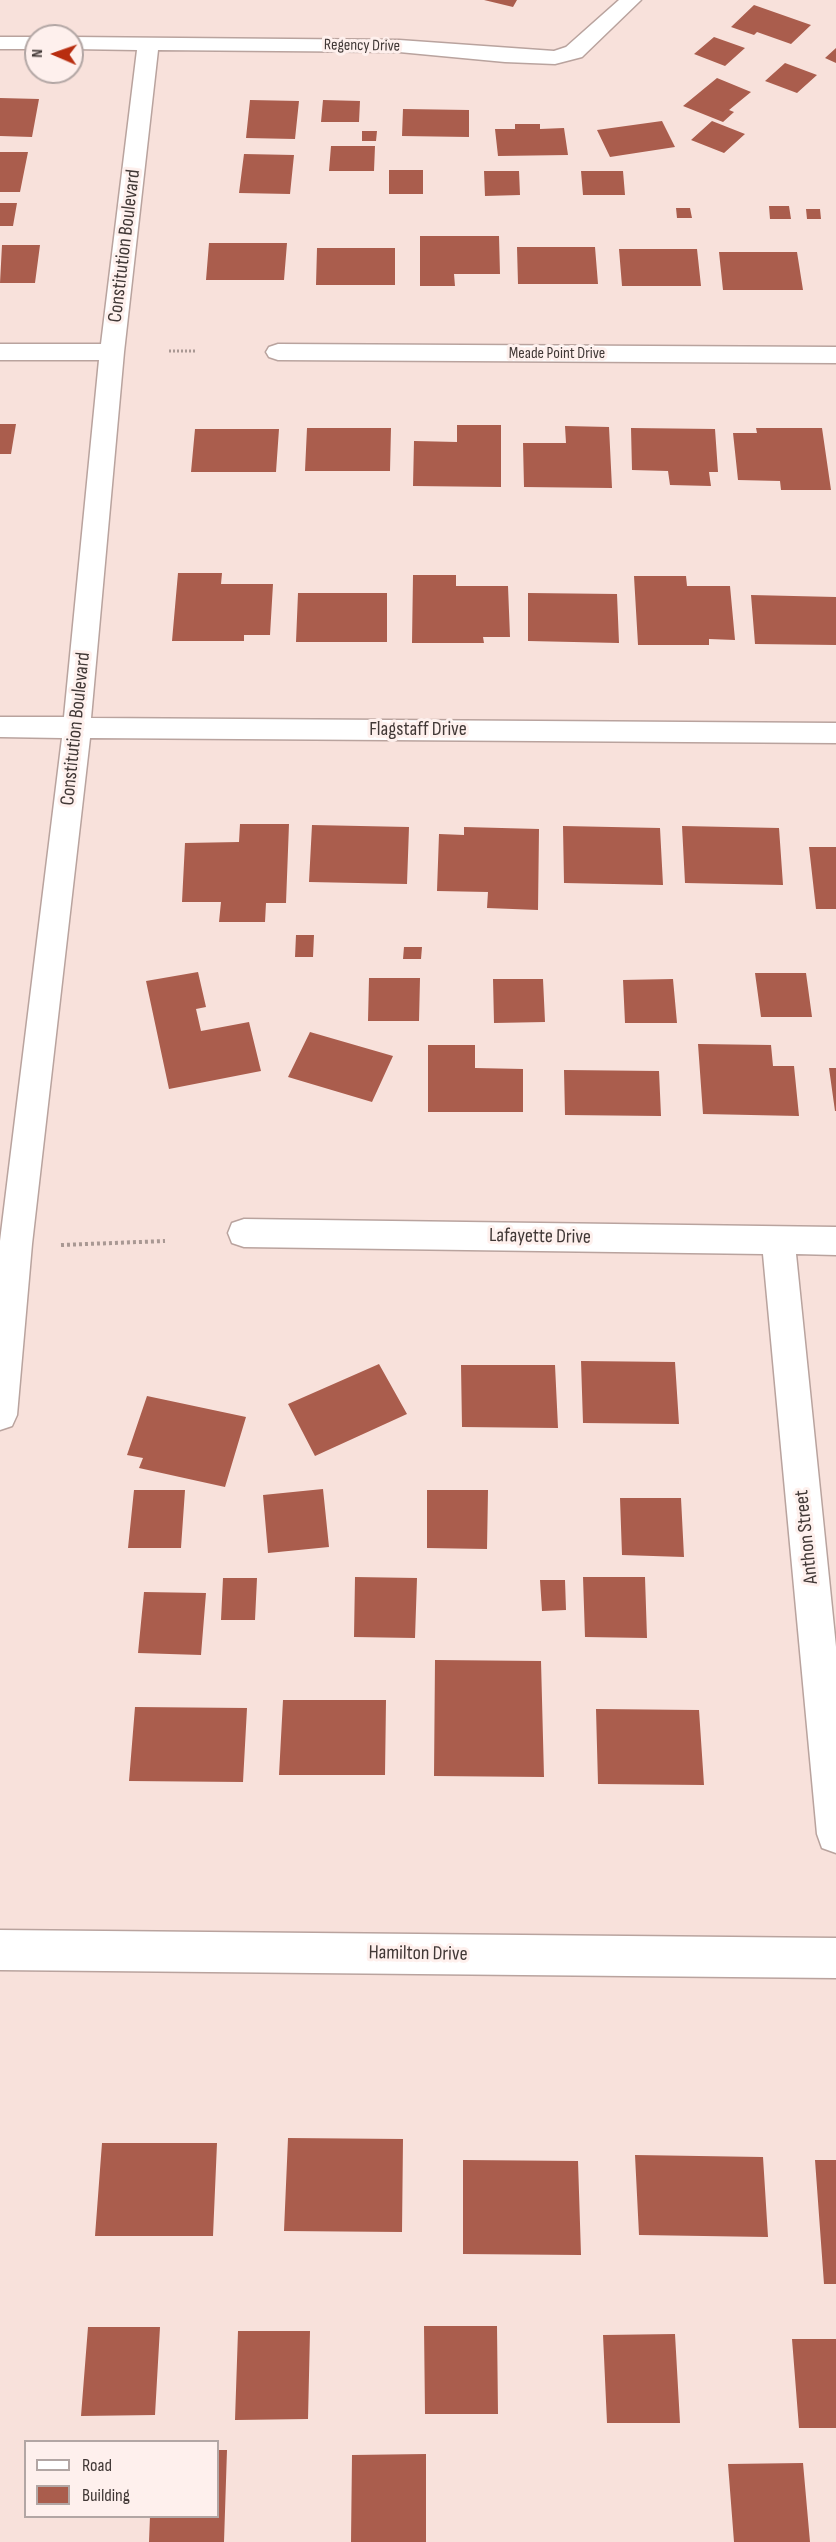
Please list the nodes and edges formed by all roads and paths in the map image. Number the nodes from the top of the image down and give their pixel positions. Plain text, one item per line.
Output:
1 (631, 0) edge
2 (0, 43) edge
3 (24, 43) edge
4 (84, 43) edge
5 (148, 44) junction
6 (169, 351) dead end
7 (196, 351) dead end
8 (0, 352) edge
9 (112, 352) junction
10 (278, 352) dead end
11 (836, 355) edge
12 (0, 727) edge
13 (76, 728) junction
14 (836, 733) edge
15 (244, 1233) dead end
16 (778, 1240) junction
17 (165, 1241) dead end
18 (836, 1241) edge
19 (54, 1245) dead end
20 (0, 1415) edge
21 (836, 1834) edge
22 (0, 1950) edge
23 (836, 1958) edge

1 - 5 street, Regency Drive
2 - 3 street
4 - 5 street, Regency Drive
5 - 9 street, Constitution Boulevard
6 - 7 path
8 - 9 street
9 - 13 street, Constitution Boulevard
10 - 11 street, Meade Point Drive
12 - 13 street, Flagstaff Drive
13 - 14 street, Flagstaff Drive
13 - 20 street, Constitution Boulevard
15 - 16 street, Lafayette Drive
16 - 18 street, Lafayette Drive
16 - 21 street, Anthon Street
17 - 19 path
22 - 23 street, Hamilton Drive

